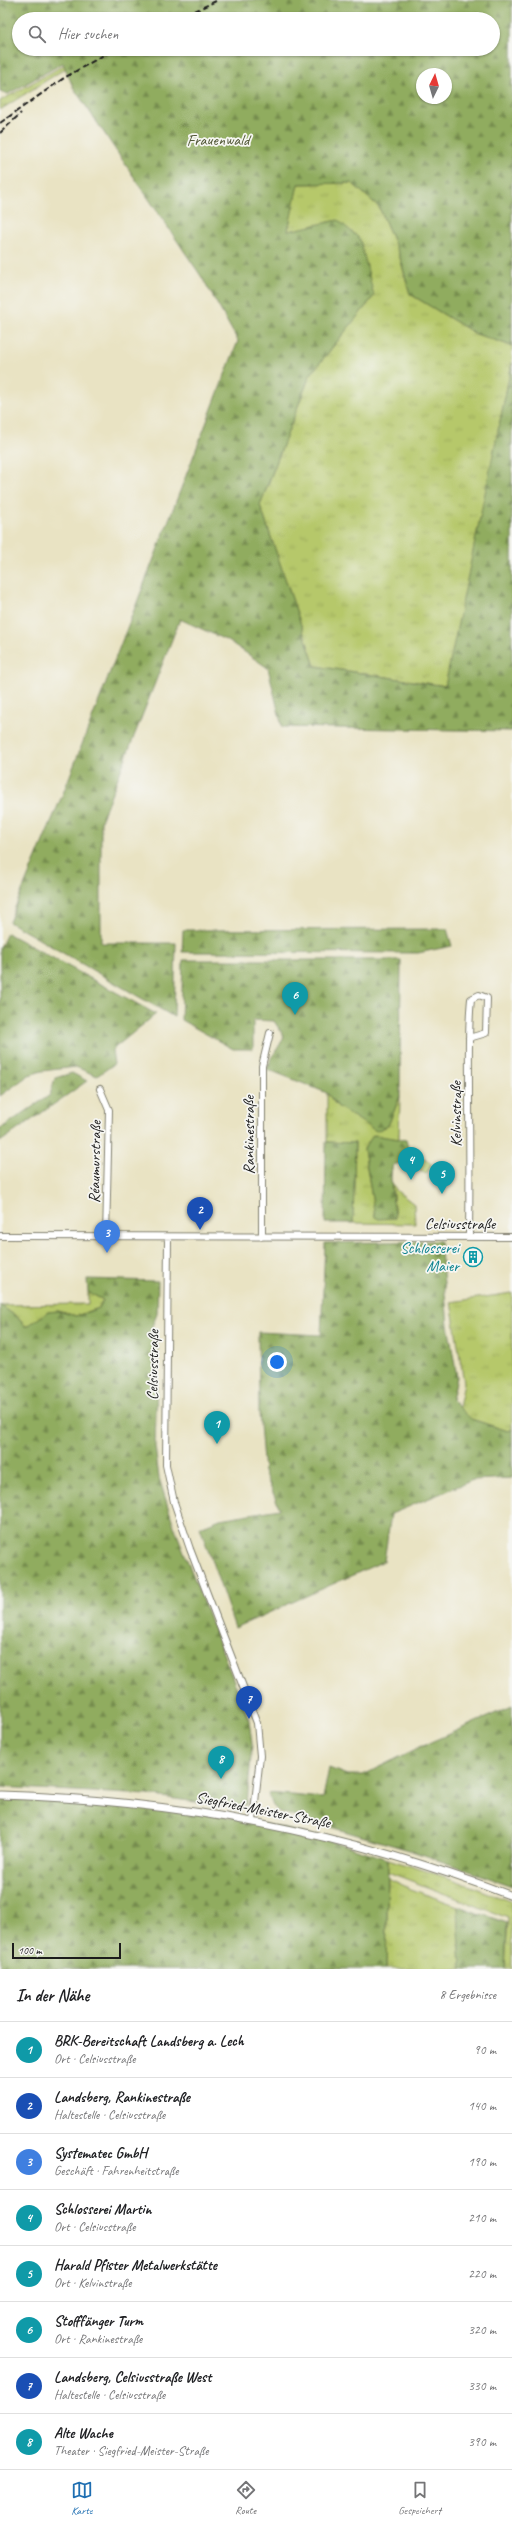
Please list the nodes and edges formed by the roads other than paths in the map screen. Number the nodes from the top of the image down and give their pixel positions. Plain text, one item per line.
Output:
1 (270, 1033) dead end
2 (469, 1038) junction
3 (100, 1089) dead end
4 (0, 1236) edge
5 (106, 1237) junction
6 (262, 1237) junction
7 (469, 1237) junction
8 (512, 1237) edge
9 (168, 1238) junction
10 (0, 1795) edge
11 (253, 1821) junction
12 (512, 1896) edge

1 - 6 street, Rankinestraße
2 - 2 street, Kelvinstraße
2 - 7 street, Kelvinstraße
3 - 5 street, Réaumurstraße
4 - 5 street
5 - 9 street
6 - 7 street, Celsiusstraße
6 - 9 street, Celsiusstraße
7 - 8 street, Celsiusstraße
9 - 11 street, Celsiusstraße
10 - 11 street, Siegfried-Meister-Straße
11 - 12 street, Siegfried-Meister-Straße

